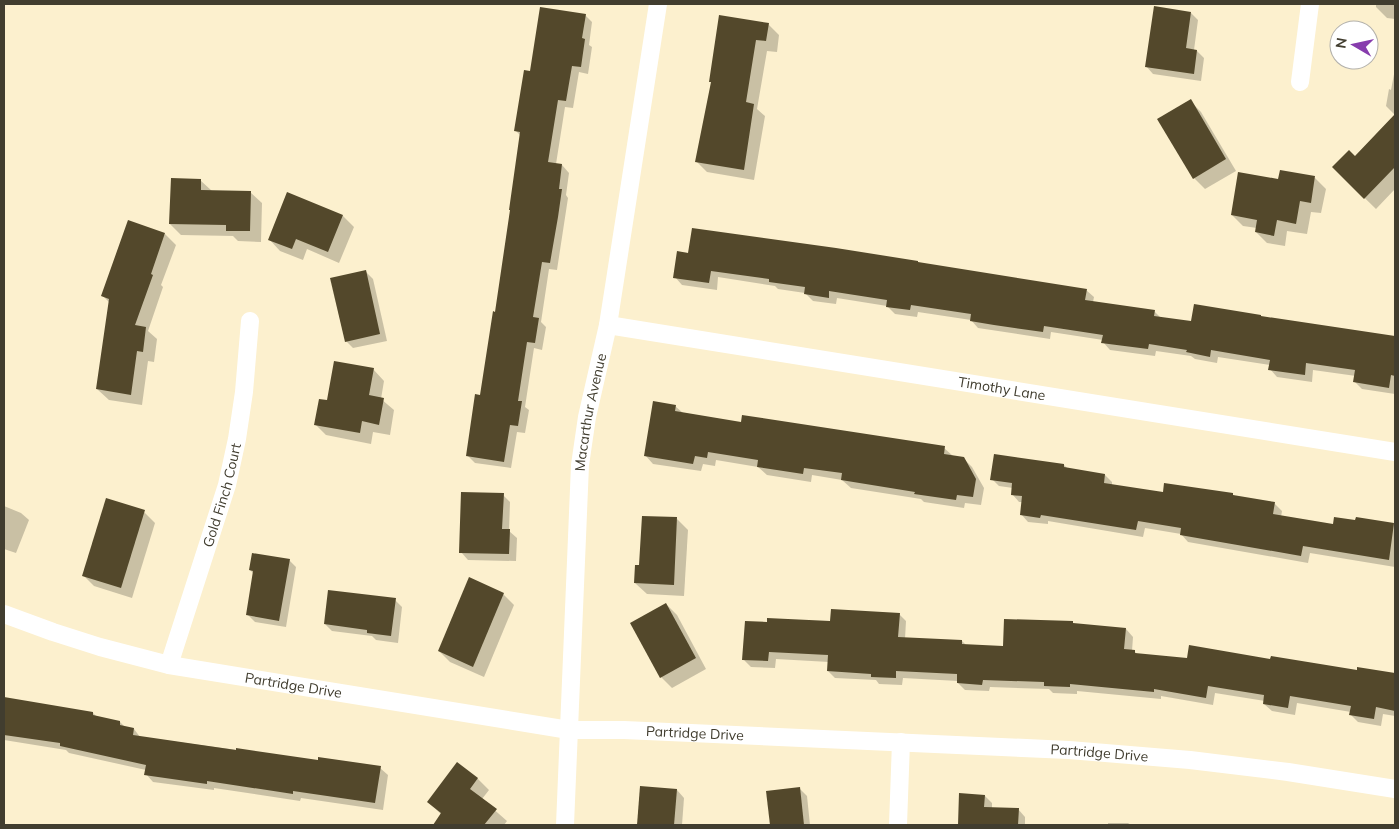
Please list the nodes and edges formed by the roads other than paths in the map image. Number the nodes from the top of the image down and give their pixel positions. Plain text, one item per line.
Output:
1 (658, 4) edge
2 (1310, 4) edge
3 (1300, 82) dead end
4 (250, 321) dead end
5 (608, 325) junction
6 (1395, 452) edge
7 (4, 614) edge
8 (169, 665) junction
9 (569, 730) junction
10 (901, 742) junction
11 (1395, 789) edge
12 (565, 825) edge
13 (898, 825) edge

1 - 5 street, Macarthur Avenue
2 - 3 street
4 - 8 street, Gold Finch Court
5 - 6 street, Timothy Lane
5 - 9 street, Macarthur Avenue
7 - 8 street, Partridge Drive
8 - 9 street, Partridge Drive
9 - 10 street, Partridge Drive
9 - 12 street, Macarthur Avenue
10 - 11 street, Partridge Drive
10 - 13 street

